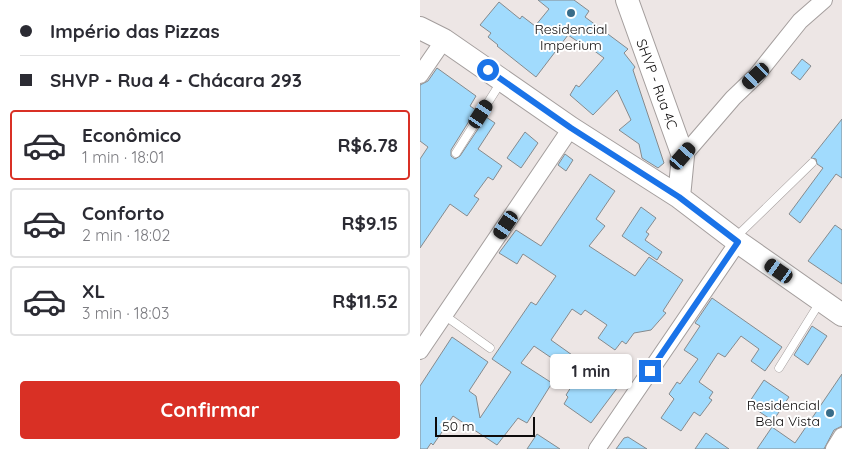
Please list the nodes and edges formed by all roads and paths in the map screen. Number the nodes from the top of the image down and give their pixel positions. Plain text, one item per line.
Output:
1 (627, 0) edge
2 (824, 0) edge
3 (420, 28) edge
4 (444, 40) junction
5 (420, 75) edge
6 (502, 80) junction
7 (571, 128) junction
8 (456, 153) dead end
9 (683, 156) junction
10 (812, 163) dead end
11 (679, 197) junction
12 (736, 241) junction
13 (821, 300) junction
14 (444, 315) junction
15 (842, 315) edge
16 (490, 348) dead end
17 (420, 351) edge
18 (779, 368) dead end
19 (842, 436) edge
20 (596, 449) edge
21 (834, 449) edge

1 - 9 street, SHVP - Rua 4C
2 - 9 street
3 - 4 street
4 - 5 street
4 - 6 street
6 - 7 street
6 - 8 lane
7 - 11 street
7 - 14 street
9 - 11 street, SHVP - Rua 4C
10 - 12 lane
11 - 12 street
12 - 13 street
12 - 20 street
13 - 15 street
13 - 18 lane
14 - 16 lane
14 - 17 street
19 - 21 street

